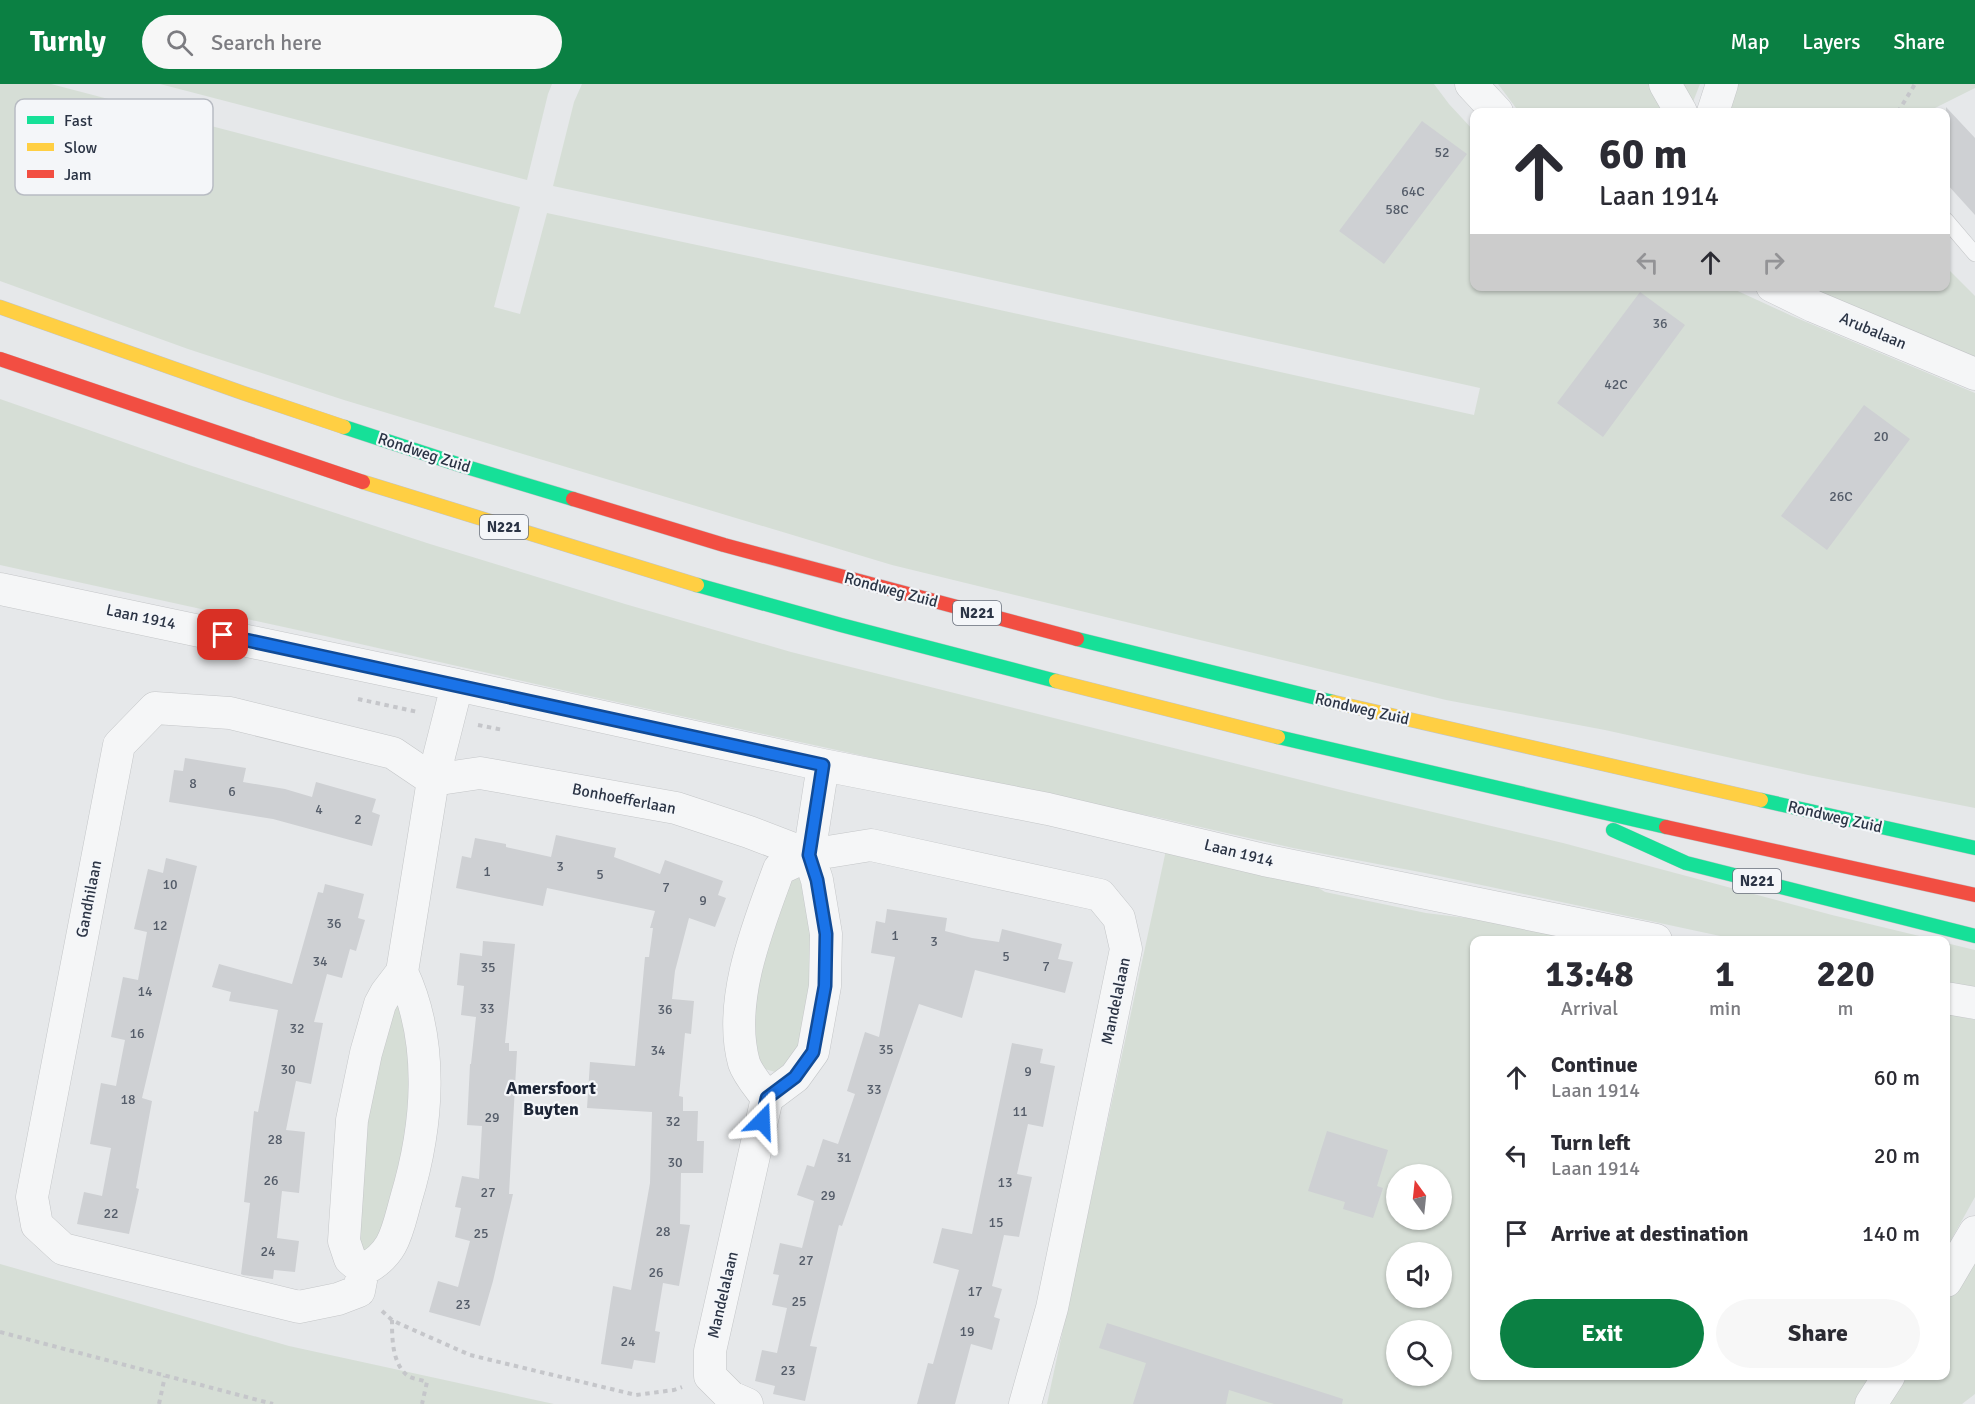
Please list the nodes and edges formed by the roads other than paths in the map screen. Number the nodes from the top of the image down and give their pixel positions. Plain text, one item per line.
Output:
1 (1471, 84) edge
2 (1665, 84) edge
3 (1722, 84) edge
4 (1493, 108) edge
5 (1679, 108) edge
6 (1714, 108) edge
7 (1950, 225) edge
8 (1975, 254) edge
9 (1782, 291) edge
10 (0, 307) edge
11 (0, 359) edge
12 (1975, 374) edge
13 (0, 588) edge
14 (457, 685) junction
15 (823, 765) junction
16 (433, 780) junction
17 (1548, 801) junction
18 (1938, 841) junction
19 (1975, 844) edge
20 (1975, 848) edge
21 (809, 855) junction
22 (1975, 895) edge
23 (1636, 936) edge
24 (1975, 936) edge
25 (402, 972) junction
26 (1950, 999) edge
27 (1975, 1003) edge
28 (767, 1098) junction
29 (1975, 1232) edge
30 (1950, 1274) edge
31 (361, 1281) junction
32 (1886, 1380) edge
33 (747, 1404) edge
34 (1025, 1404) edge
35 (1871, 1404) edge

1 - 4 street
2 - 5 street
3 - 6 street
7 - 8 lane
9 - 12 street, Arubalaan
10 - 18 main road, Rondweg Zuid / N221
11 - 17 main road, N221
13 - 14 street, Laan 1914
14 - 15 street, Laan 1914
14 - 16 street
15 - 21 street
15 - 23 street, Laan 1914
16 - 21 street, Bonhoefferlaan
16 - 25 street
16 - 31 street, Gandhilaan
17 - 22 main road, N221
17 - 24 main road, N221
18 - 19 main road, N221
18 - 20 main road, Rondweg Zuid / N221
21 - 28 street
21 - 28 street, Mandelalaan
21 - 34 street, Mandelalaan
25 - 31 street
25 - 31 street, Gandhilaan
26 - 27 street
28 - 33 street, Mandelalaan
29 - 30 street
32 - 35 street

